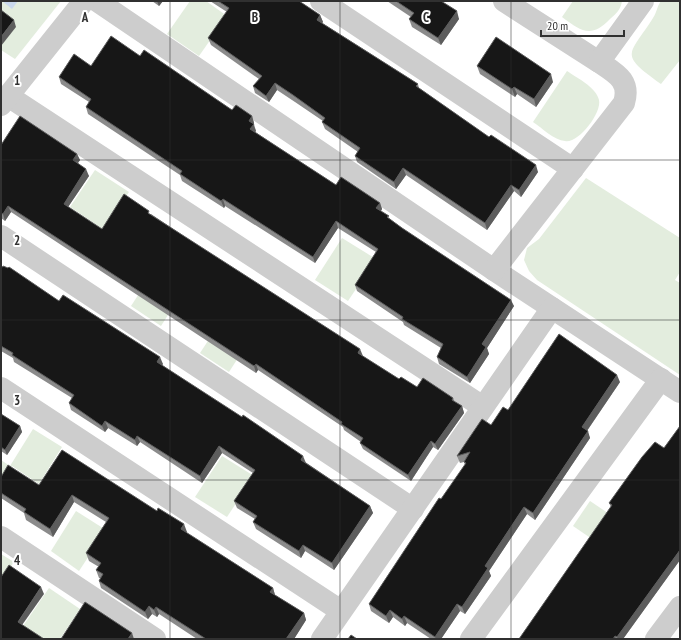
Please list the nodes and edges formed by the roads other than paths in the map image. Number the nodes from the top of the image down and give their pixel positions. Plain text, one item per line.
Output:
1 (84, 1) edge
2 (97, 1) edge
3 (321, 1) edge
4 (504, 1) edge
5 (643, 1) edge
6 (598, 62) junction
7 (5, 100) edge
8 (573, 168) junction
9 (1, 236) edge
10 (494, 270) junction
11 (552, 308) junction
12 (661, 379) junction
13 (1, 388) edge
14 (680, 392) edge
15 (483, 407) junction
16 (413, 509) junction
17 (1, 537) edge
18 (680, 607) edge
19 (340, 611) junction
20 (156, 639) edge
21 (322, 639) edge
22 (471, 639) edge
23 (656, 639) edge

1 - 7 street
2 - 10 street
3 - 8 street
4 - 6 street
5 - 6 street
6 - 8 street
7 - 15 street
8 - 10 street
9 - 16 street
10 - 11 street
11 - 12 street
11 - 15 street
12 - 14 street
12 - 22 street
13 - 19 street
15 - 16 street
16 - 19 street
17 - 20 street
18 - 23 street
19 - 21 street

